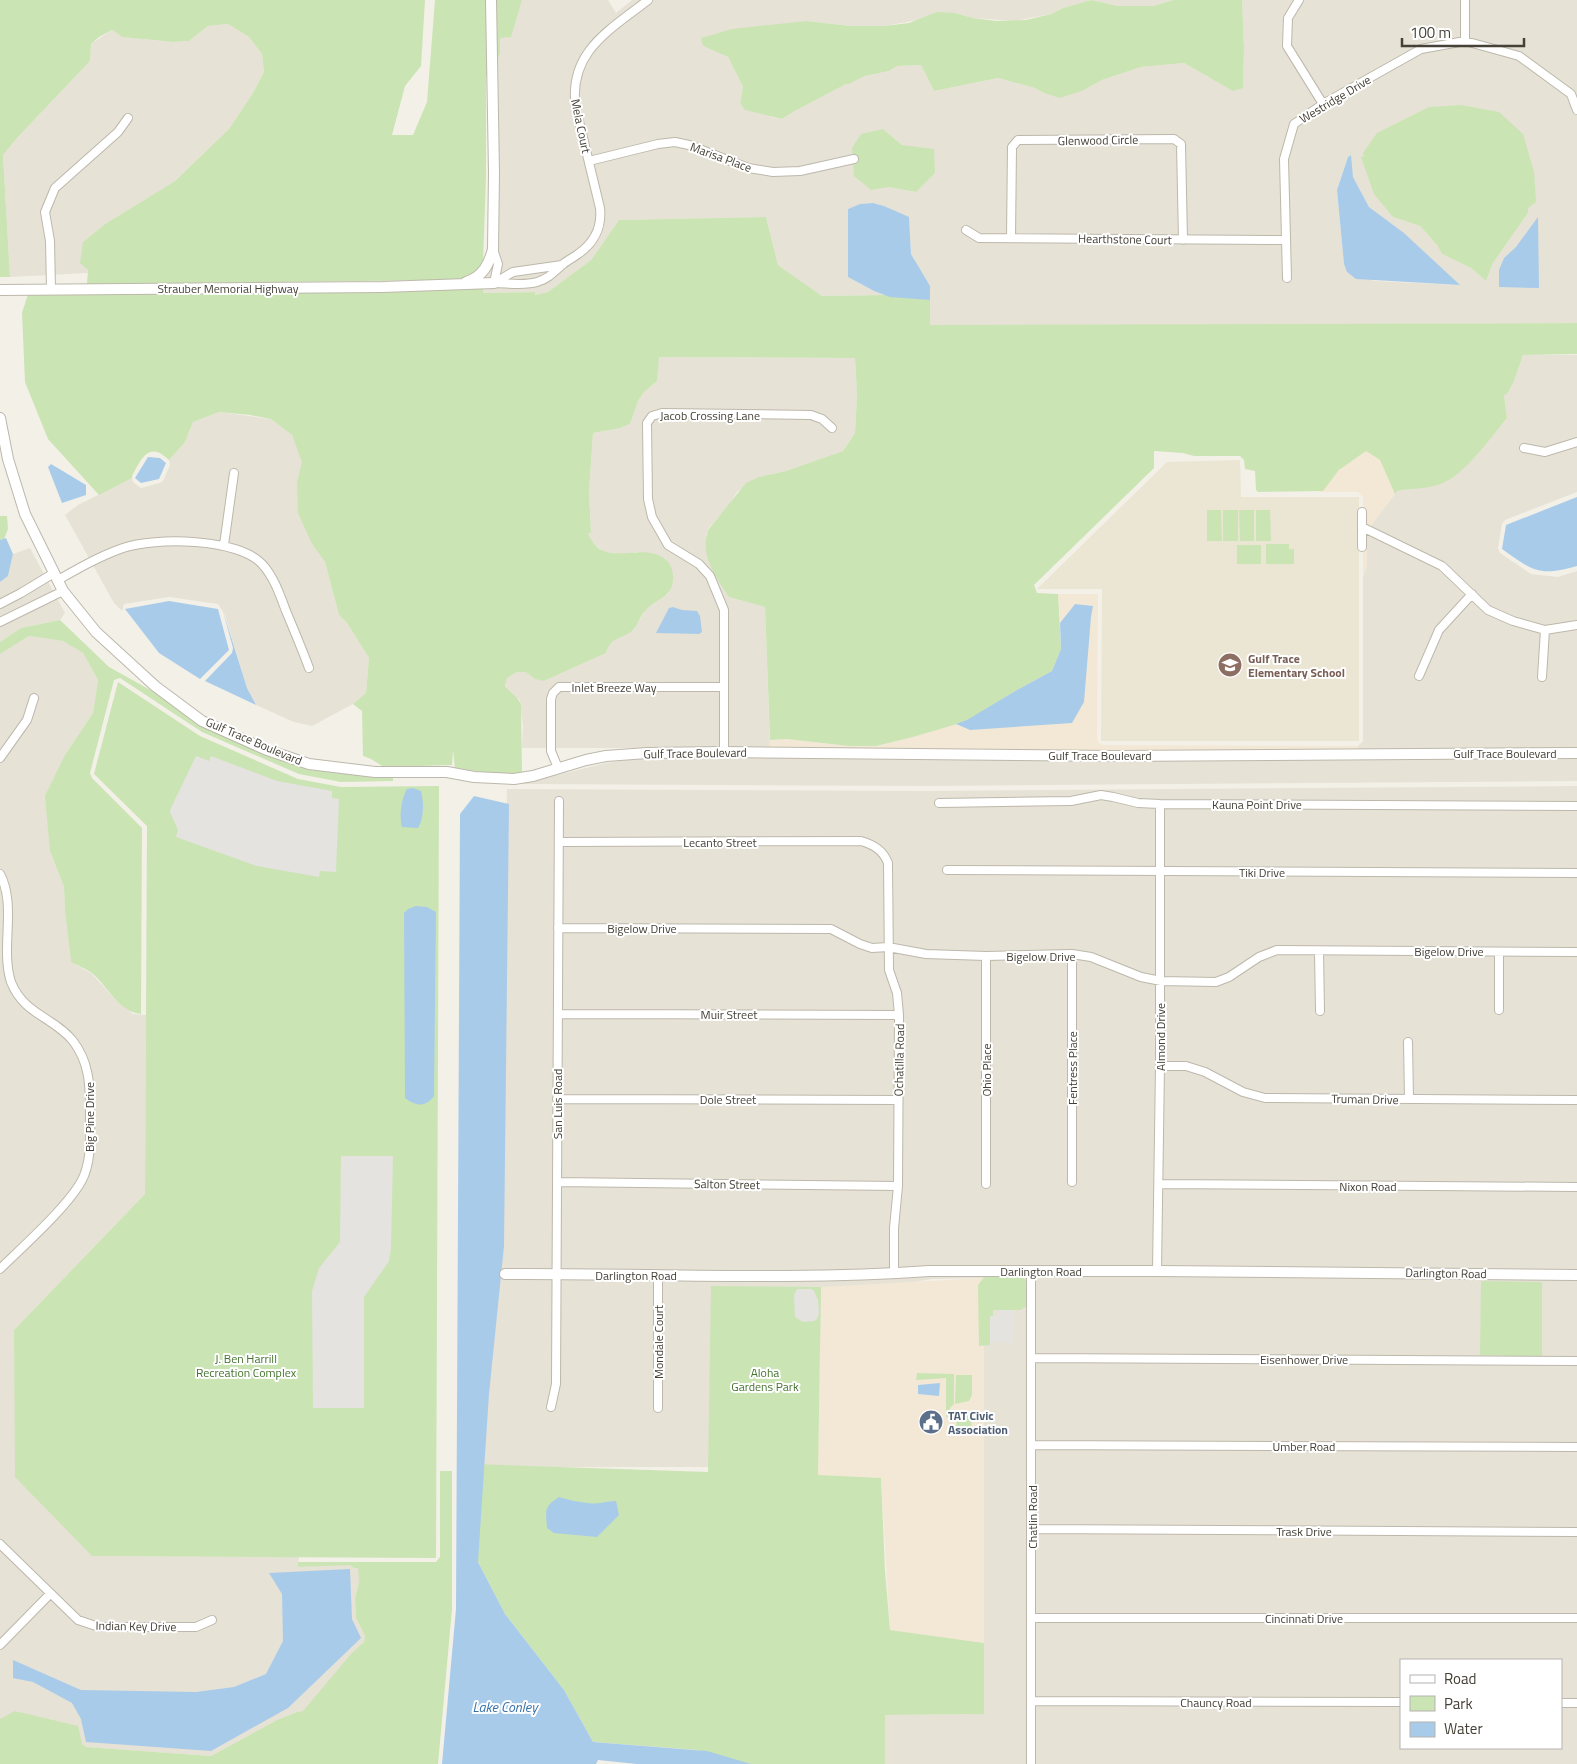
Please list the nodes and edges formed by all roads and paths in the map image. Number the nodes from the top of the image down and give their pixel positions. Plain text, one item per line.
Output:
1 (491, 0) edge
2 (648, 0) edge
3 (1300, 0) edge
4 (1465, 0) edge
5 (1465, 41) junction
6 (1574, 93) edge
7 (1323, 104) junction
8 (1577, 110) edge
9 (128, 118) dead end
10 (854, 159) dead end
11 (589, 161) junction
12 (966, 230) dead end
13 (1011, 238) junction
14 (1184, 240) junction
15 (1286, 240) junction
16 (492, 249) junction
17 (498, 264) junction
18 (562, 265) junction
19 (513, 272) junction
20 (1287, 278) dead end
21 (494, 283) junction
22 (456, 285) junction
23 (51, 289) junction
24 (0, 290) edge
25 (0, 418) edge
26 (832, 428) dead end
27 (1577, 442) edge
28 (1524, 448) dead end
29 (234, 473) dead end
30 (1362, 512) dead end
31 (1362, 526) junction
32 (224, 545) junction
33 (1362, 547) dead end
34 (56, 576) junction
35 (63, 591) junction
36 (1472, 594) junction
37 (0, 604) edge
38 (0, 622) edge
39 (1577, 626) edge
40 (1545, 630) junction
41 (309, 668) dead end
42 (1419, 676) dead end
43 (1542, 677) dead end
44 (723, 687) junction
45 (34, 698) dead end
46 (724, 752) junction
47 (1577, 753) edge
48 (0, 758) edge
49 (558, 768) junction
50 (559, 801) dead end
51 (938, 803) dead end
52 (1160, 804) junction
53 (1577, 806) edge
54 (559, 842) junction
55 (879, 850) joint
56 (947, 870) dead end
57 (1160, 871) junction
58 (1577, 872) edge
59 (0, 874) edge
60 (558, 928) junction
61 (888, 948) junction
62 (1319, 951) junction
63 (1499, 952) junction
64 (1577, 952) edge
65 (1072, 954) junction
66 (986, 956) junction
67 (1161, 981) junction
68 (1498, 1010) dead end
69 (1320, 1011) dead end
70 (558, 1014) junction
71 (899, 1014) junction
72 (1408, 1042) dead end
73 (1160, 1066) junction
74 (557, 1099) junction
75 (898, 1100) junction
76 (1409, 1100) junction
77 (1577, 1100) edge
78 (557, 1182) junction
79 (1072, 1182) dead end
80 (986, 1184) dead end
81 (1159, 1184) junction
82 (898, 1186) junction
83 (1577, 1187) edge
84 (0, 1268) edge
85 (1030, 1271) junction
86 (1157, 1271) junction
87 (505, 1274) dead end
88 (556, 1274) junction
89 (894, 1274) junction
90 (658, 1275) junction
91 (1577, 1275) edge
92 (1032, 1358) junction
93 (1577, 1361) edge
94 (551, 1406) dead end
95 (658, 1408) dead end
96 (1032, 1444) junction
97 (1577, 1447) edge
98 (1032, 1529) junction
99 (1577, 1532) edge
100 (0, 1544) edge
101 (50, 1594) junction
102 (1031, 1618) junction
103 (1577, 1618) edge
104 (212, 1620) dead end
105 (0, 1645) edge
106 (1031, 1701) junction
107 (1400, 1702) edge
108 (1562, 1703) edge
109 (1577, 1703) edge
110 (1031, 1764) edge

1 - 16 street, Strauber Memorial Highway
2 - 11 street, Mela Court
3 - 7 street
4 - 5 street
5 - 6 street
5 - 7 street, Westridge Drive
6 - 8 street
7 - 15 street, Westridge Drive
9 - 23 street
10 - 11 street, Marisa Place
11 - 18 street, Mela Court
12 - 13 street, Hearthstone Court
13 - 14 street, Hearthstone Court
13 - 14 street, Glenwood Circle
14 - 15 street, Hearthstone Court
15 - 20 street, Westridge Drive
16 - 17 street, Strauber Memorial Highway
16 - 22 street, Strauber Memorial Highway
17 - 19 street
17 - 21 street
18 - 19 street, Mela Court
18 - 21 street, Mela Court
19 - 21 street, Mela Court
21 - 22 street, Strauber Memorial Highway
22 - 23 street, Strauber Memorial Highway
23 - 24 street, Strauber Memorial Highway
25 - 34 street, Gulf Trace Boulevard
26 - 44 street, Jacob Crossing Lane
27 - 28 street
29 - 32 street
30 - 31 street
31 - 33 street
31 - 36 street
32 - 34 street
32 - 41 street
34 - 35 street, Gulf Trace Boulevard
34 - 37 street
35 - 38 street
35 - 49 street, Gulf Trace Boulevard
36 - 40 street
36 - 42 street
39 - 40 street
40 - 43 street
44 - 46 street, Jacob Crossing Lane
44 - 49 street, Inlet Breeze Way
45 - 48 street
46 - 47 street, Gulf Trace Boulevard
46 - 49 street, Gulf Trace Boulevard
50 - 54 street, San Luis Road
51 - 52 street, Kauna Point Drive
52 - 53 street, Kauna Point Drive
52 - 57 street, Almond Drive
54 - 55 street, Lecanto Street
54 - 60 street, San Luis Road
55 - 61 street, Ochatilla Road
56 - 57 street, Tiki Drive
57 - 58 street, Tiki Drive
57 - 67 street, Almond Drive
59 - 84 street, Big Pine Drive
60 - 61 street, Bigelow Drive
60 - 70 street, San Luis Road
61 - 66 street, Bigelow Drive
61 - 71 street, Ochatilla Road
62 - 63 street, Bigelow Drive
62 - 67 street, Bigelow Drive
62 - 69 street
63 - 64 street, Bigelow Drive
63 - 68 street
65 - 66 street, Bigelow Drive
65 - 67 street, Bigelow Drive
65 - 79 street, Fentress Place
66 - 80 street, Ohio Place
67 - 73 street, Almond Drive
70 - 71 street, Muir Street
70 - 74 street, San Luis Road
71 - 75 street, Ochatilla Road
72 - 76 street
73 - 76 street, Truman Drive
73 - 81 street, Almond Drive
74 - 75 street, Dole Street
74 - 78 street, San Luis Road
75 - 82 street, Ochatilla Road
76 - 77 street, Truman Drive
78 - 82 street, Salton Street
78 - 88 street, San Luis Road
81 - 83 street, Nixon Road
81 - 86 street, Almond Drive
82 - 89 street, Ochatilla Road
85 - 86 street, Darlington Road
85 - 89 street, Darlington Road
85 - 92 street, Chatlin Road
86 - 91 street, Darlington Road
87 - 88 street, Darlington Road
88 - 90 street, Darlington Road
88 - 94 street, San Luis Road
89 - 90 street, Darlington Road
90 - 95 street, Mondale Court
92 - 93 street, Eisenhower Drive
92 - 96 street, Chatlin Road
96 - 97 street, Umber Road
96 - 98 street, Chatlin Road
98 - 99 street, Trask Drive
98 - 102 street, Chatlin Road
100 - 101 street, Indian Key Drive
101 - 104 street, Indian Key Drive
101 - 105 street
102 - 103 street, Cincinnati Drive
102 - 106 street, Chatlin Road
106 - 107 street, Chauncy Road
106 - 110 street, Chatlin Road
108 - 109 street

